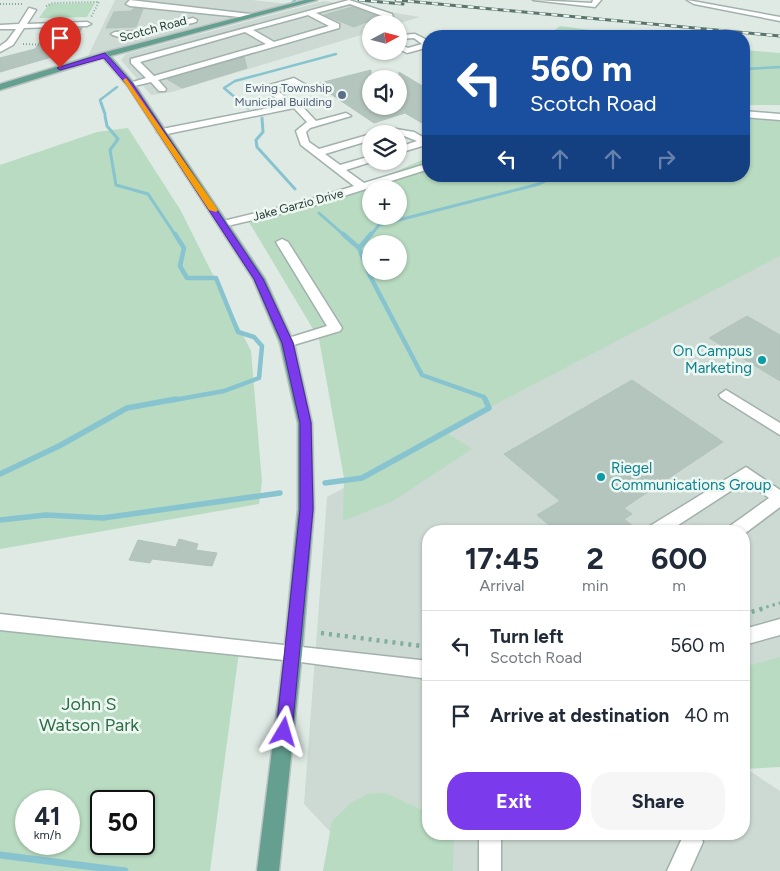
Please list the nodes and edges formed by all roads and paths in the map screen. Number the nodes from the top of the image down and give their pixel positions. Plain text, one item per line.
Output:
1 (105, 0) edge
2 (134, 0) edge
3 (313, 0) edge
4 (537, 0) edge
5 (597, 0) edge
6 (691, 0) edge
7 (723, 0) edge
8 (97, 2) junction
9 (0, 4) edge
10 (46, 6) dead end
11 (164, 7) junction
12 (32, 10) dead end
13 (780, 12) edge
14 (309, 13) junction
15 (155, 14) dead end
16 (386, 15) edge
17 (250, 16) junction
18 (780, 19) edge
19 (193, 20) dead end
20 (227, 22) junction
21 (87, 24) joint
22 (20, 25) junction
23 (156, 26) junction
24 (3, 27) edge
25 (202, 29) junction
26 (243, 30) junction
27 (115, 34) dead end
28 (175, 36) junction
29 (408, 36) edge
30 (209, 39) junction
31 (422, 40) edge
32 (10, 43) junction
33 (272, 44) junction
34 (422, 46) edge
35 (0, 50) edge
36 (408, 51) edge
37 (105, 55) junction
38 (234, 55) junction
39 (82, 56) dead end
40 (152, 79) junction
41 (130, 84) junction
42 (0, 87) edge
43 (162, 89) dead end
44 (309, 89) dead end
45 (290, 105) junction
46 (750, 115) edge
47 (346, 116) dead end
48 (780, 117) edge
49 (307, 126) junction
50 (162, 132) junction
51 (407, 132) edge
52 (362, 140) edge
53 (422, 140) edge
54 (422, 143) edge
55 (407, 148) edge
56 (317, 153) junction
57 (362, 162) edge
58 (422, 168) edge
59 (338, 169) junction
60 (386, 180) edge
61 (362, 188) joint
62 (223, 224) junction
63 (282, 242) dead end
64 (288, 343) junction
65 (726, 396) dead end
66 (780, 430) edge
67 (780, 498) edge
68 (665, 525) edge
69 (744, 525) edge
70 (780, 603) edge
71 (750, 612) edge
72 (0, 622) edge
73 (780, 627) edge
74 (321, 633) dead end
75 (750, 635) edge
76 (422, 646) edge
77 (293, 653) junction
78 (422, 669) edge
79 (490, 840) edge
80 (692, 842) dead end
81 (268, 871) edge
82 (490, 871) edge
83 (678, 871) edge

1 - 8 path
2 - 11 street
3 - 17 main road, Scotch Road
4 - 5 street
6 - 18 street
7 - 13 street
8 - 10 path
8 - 21 path
9 - 24 path
11 - 15 street
11 - 17 street
12 - 22 street
14 - 16 street
14 - 26 street
14 - 33 street
17 - 20 main road, Scotch Road
19 - 23 street
20 - 25 main road, Scotch Road
20 - 26 street
21 - 22 street
22 - 24 street
22 - 32 street
23 - 27 street
23 - 28 street
25 - 28 main road, Scotch Road
25 - 30 street
26 - 30 street
26 - 33 street
28 - 37 main road, Scotch Road
29 - 31 street
30 - 38 street
30 - 40 street
32 - 35 street
32 - 39 path
33 - 38 street
34 - 36 street
37 - 41 main road
37 - 42 main road, Scotch Road
38 - 40 street
40 - 41 street
40 - 43 street
41 - 50 main road
44 - 45 street
45 - 49 street
45 - 50 street
46 - 48 street
47 - 49 street
49 - 56 street
50 - 62 main road
51 - 53 street
52 - 56 street
54 - 55 street
56 - 59 street
57 - 59 street
58 - 60 street, Jake Garzio Drive
59 - 61 street
61 - 62 street, Jake Garzio Drive
62 - 64 main road
63 - 64 street
64 - 77 main road
65 - 66 street
67 - 68 street
67 - 69 street
70 - 71 path
72 - 77 street
73 - 75 street
74 - 76 path
77 - 78 street
77 - 81 main road
79 - 82 street
80 - 83 street

